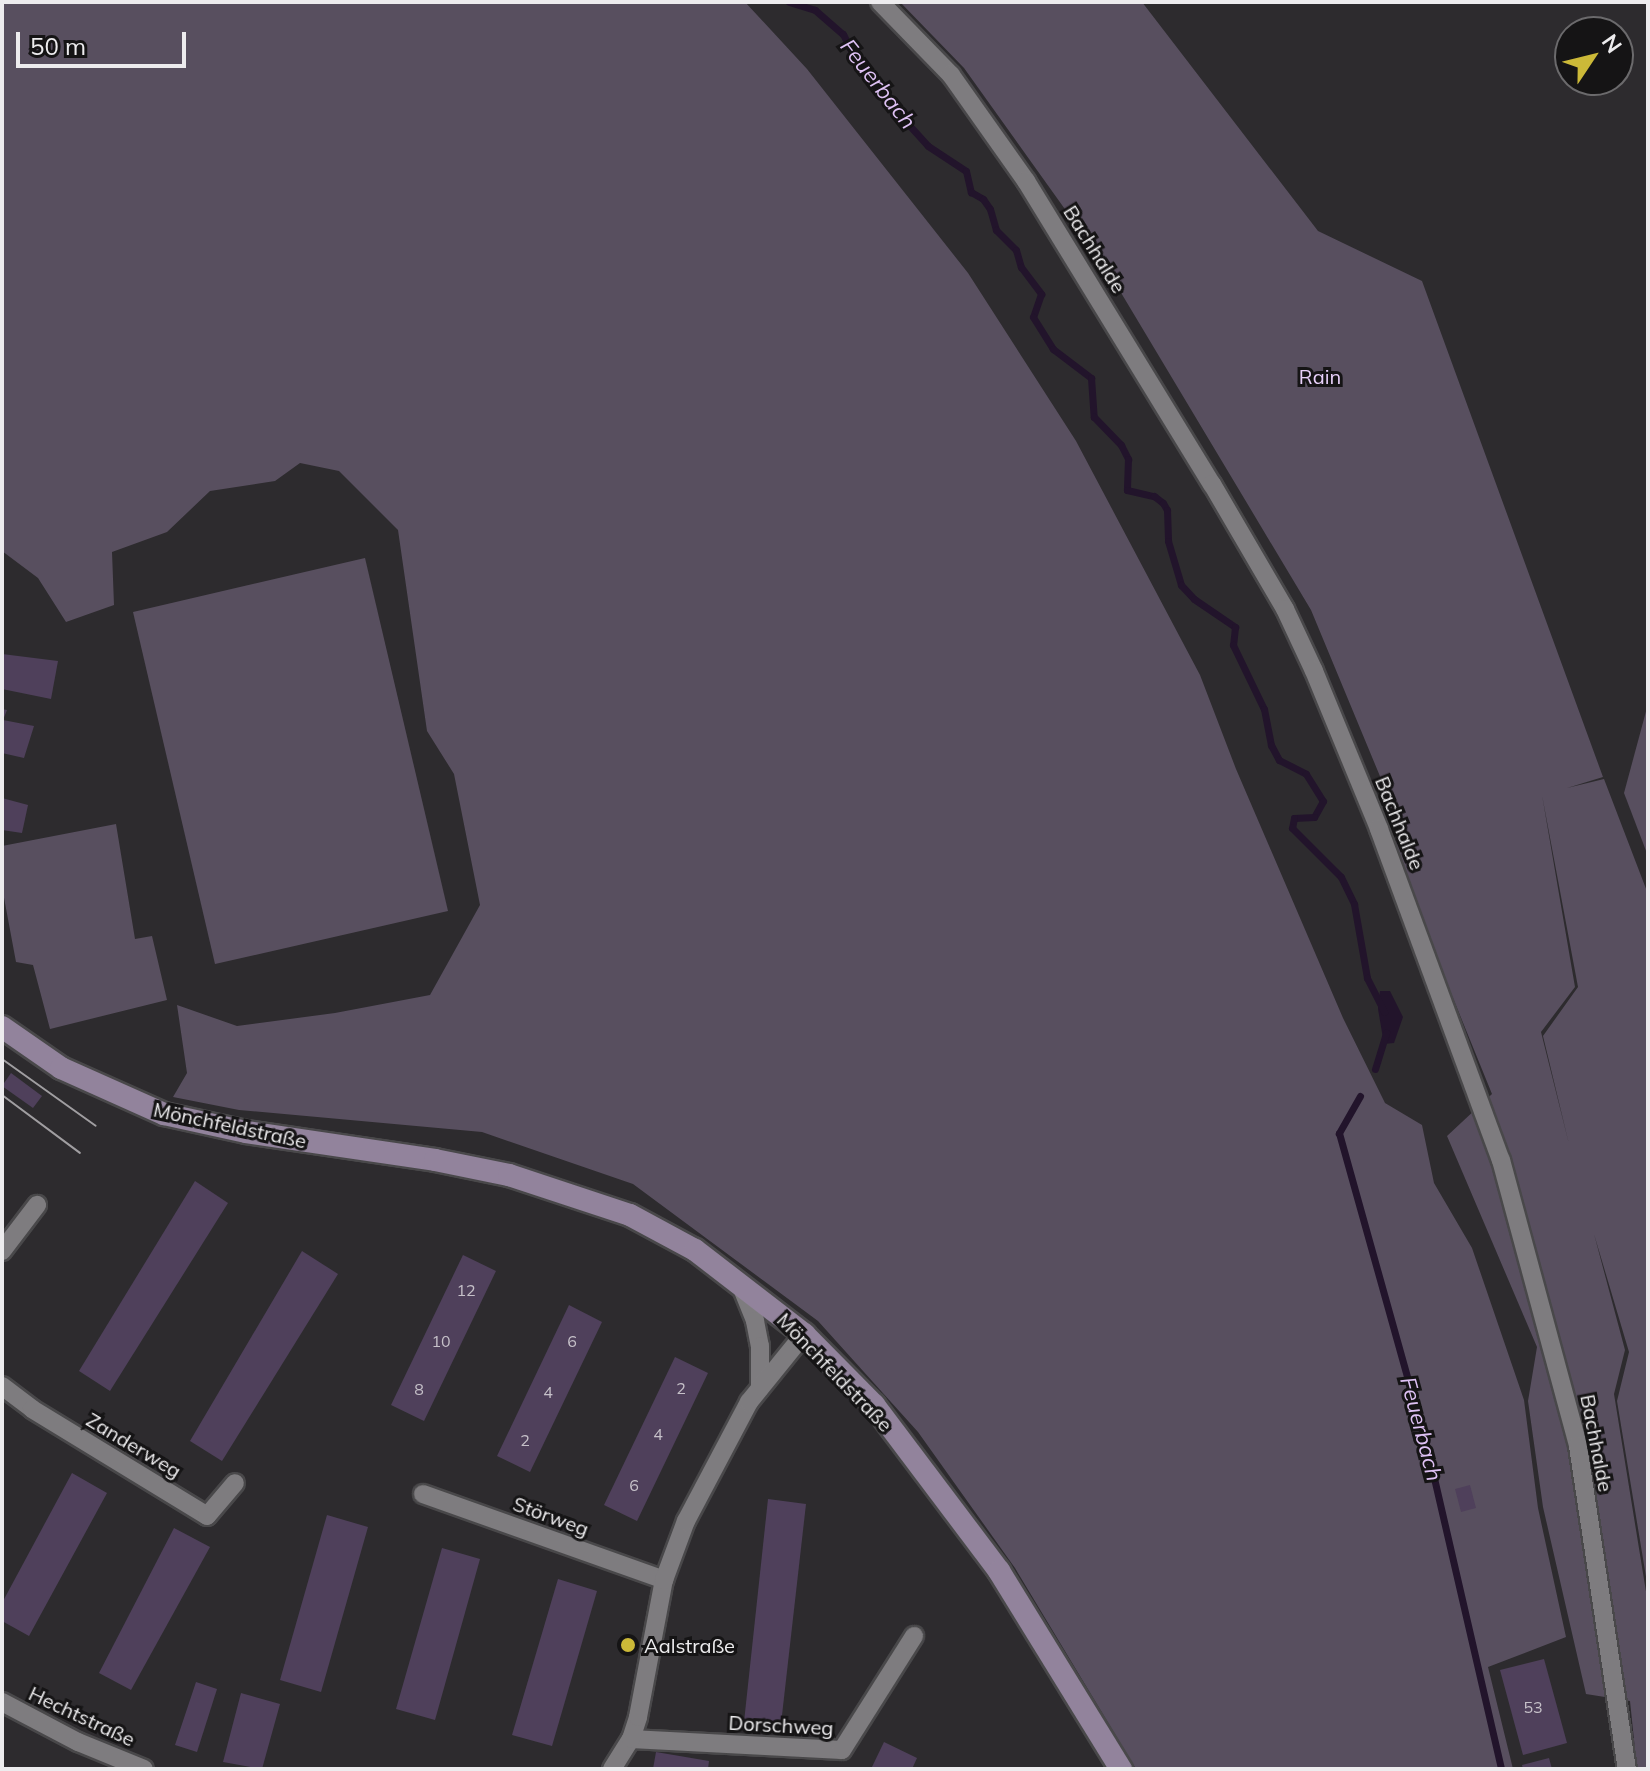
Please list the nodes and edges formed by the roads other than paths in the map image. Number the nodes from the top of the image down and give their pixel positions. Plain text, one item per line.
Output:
1 (880, 2) edge
2 (2, 1027) edge
3 (37, 1205) dead end
4 (2, 1251) edge
5 (740, 1282) junction
6 (804, 1334) junction
7 (2, 1386) edge
8 (760, 1388) junction
9 (235, 1483) dead end
10 (423, 1494) dead end
11 (664, 1580) junction
12 (914, 1636) dead end
13 (2, 1702) edge
14 (631, 1739) junction
15 (144, 1769) edge
16 (612, 1769) edge
17 (1121, 1769) edge
18 (1627, 1769) edge

1 - 18 street, Bachhalde
2 - 5 main road, Mönchfeldstraße
3 - 4 street
5 - 6 main road, Mönchfeldstraße
5 - 8 street
6 - 8 street
6 - 17 main road, Mönchfeldstraße
7 - 9 street, Zanderweg
8 - 11 street
10 - 11 street, Störweg
11 - 14 street
12 - 14 street, Dorschweg
13 - 15 street, Hechtstraße
14 - 16 street

